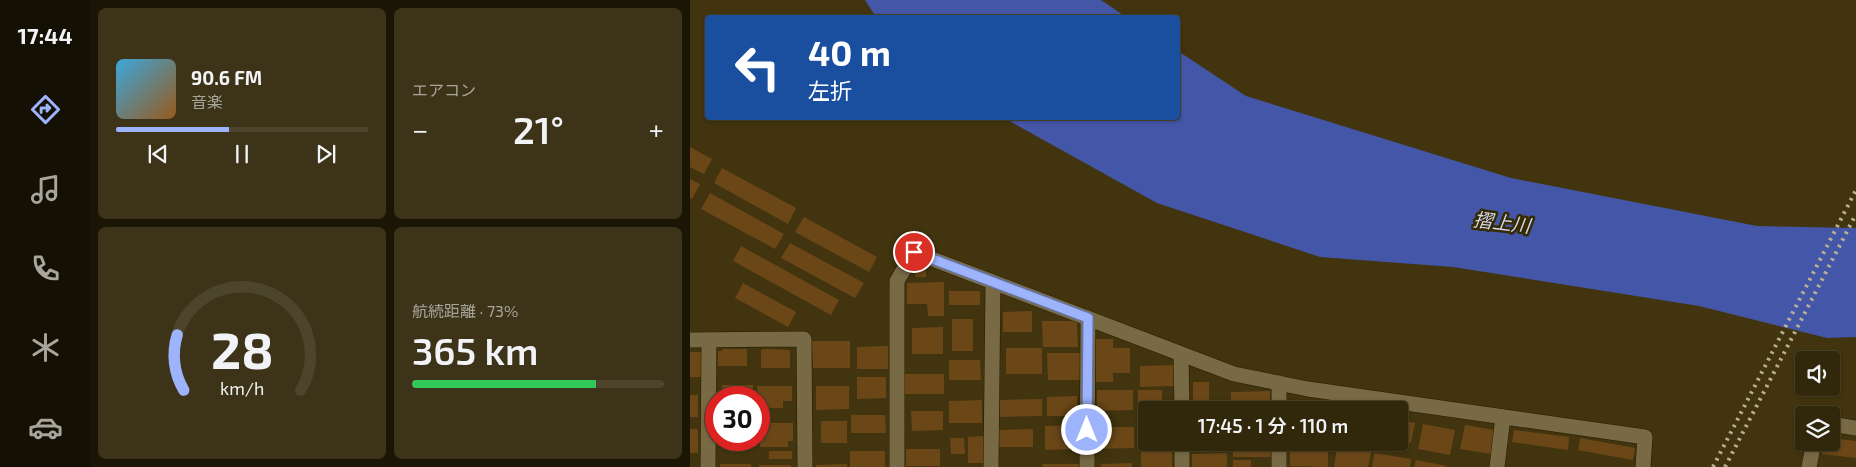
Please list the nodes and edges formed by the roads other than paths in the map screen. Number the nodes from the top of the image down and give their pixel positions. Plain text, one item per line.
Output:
1 (993, 282) junction
2 (1088, 318) junction
3 (690, 340) edge
4 (709, 340) junction
5 (1181, 354) junction
6 (1278, 383) junction
7 (1182, 401) edge
8 (1279, 401) edge
9 (1502, 417) junction
10 (1840, 425) edge
11 (1856, 428) edge
12 (1182, 451) edge
13 (1279, 451) edge
14 (1812, 451) edge
15 (708, 467) edge
16 (805, 467) edge
17 (897, 467) edge
18 (991, 467) edge
19 (1087, 467) edge
20 (1182, 467) edge
21 (1279, 467) edge
22 (1497, 467) edge
23 (1643, 467) edge
24 (1809, 467) edge

1 - 2 street
1 - 17 street
1 - 18 street
2 - 5 street
2 - 19 street
3 - 4 street
4 - 15 street
4 - 16 street
5 - 6 street
5 - 7 street
6 - 8 street
6 - 9 street
9 - 22 street
9 - 23 street
10 - 11 street
12 - 20 street
13 - 21 street
14 - 24 street

